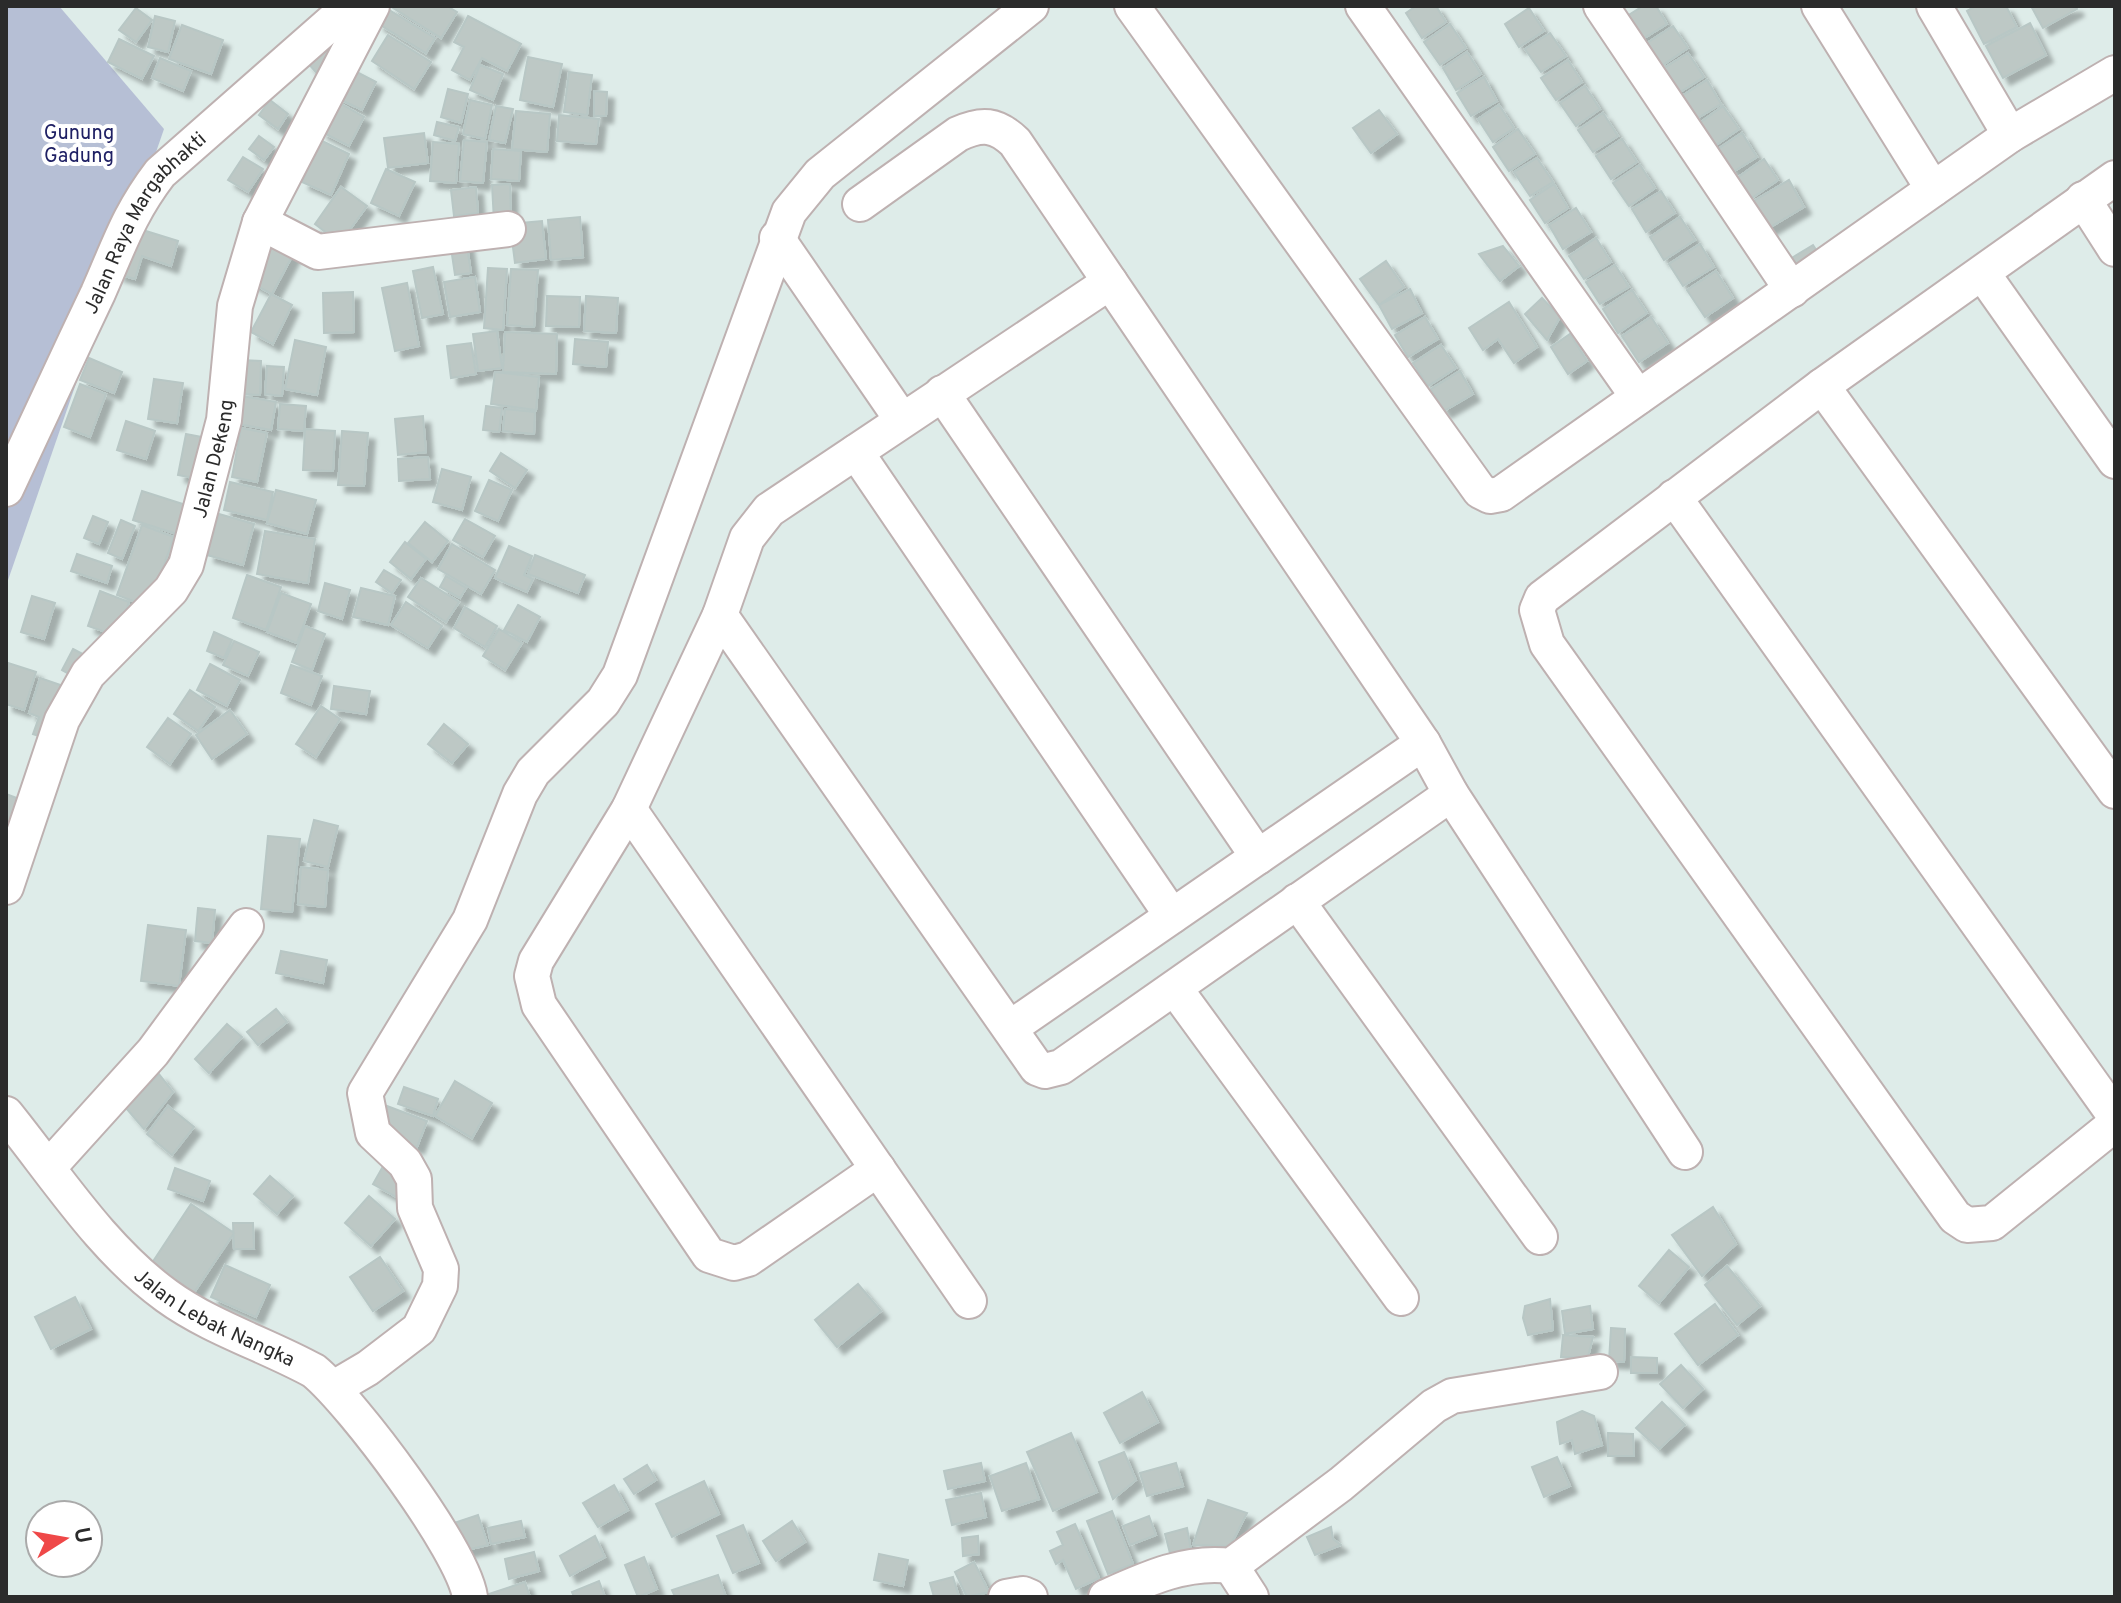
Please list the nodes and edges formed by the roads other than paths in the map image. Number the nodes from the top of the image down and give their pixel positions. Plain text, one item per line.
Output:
1 (350, 6) edge
2 (372, 6) edge
3 (1031, 6) edge
4 (1132, 6) edge
5 (1363, 6) edge
6 (1601, 6) edge
7 (1819, 6) edge
8 (1934, 6) edge
9 (2115, 73) edge
10 (2010, 135) junction
11 (2115, 178) edge
12 (1933, 189) junction
13 (2083, 199) junction
14 (860, 204) dead end
15 (260, 222) junction
16 (508, 229) dead end
17 (777, 238) junction
18 (2115, 249) edge
19 (1983, 274) junction
20 (1110, 282) junction
21 (1792, 290) junction
22 (1822, 386) junction
23 (942, 393) junction
24 (1638, 397) junction
25 (902, 420) junction
26 (856, 452) junction
27 (2115, 461) edge
28 (6, 489) edge
29 (1674, 497) junction
30 (720, 615) junction
31 (1423, 743) junction
32 (2115, 791) edge
33 (1451, 794) junction
34 (629, 809) junction
35 (1258, 857) junction
36 (6, 887) edge
37 (1297, 901) junction
38 (1172, 916) junction
39 (246, 926) dead end
40 (1176, 990) junction
41 (1010, 1028) junction
42 (6, 1114) edge
43 (2115, 1116) edge
44 (2115, 1124) edge
45 (1685, 1152) dead end
46 (49, 1167) junction
47 (878, 1169) junction
48 (1540, 1237) dead end
49 (1401, 1298) dead end
50 (969, 1301) dead end
51 (1600, 1372) dead end
52 (334, 1388) junction
53 (1231, 1566) junction
54 (470, 1597) edge
55 (1006, 1597) edge
56 (1030, 1597) edge
57 (1106, 1597) edge
58 (1251, 1597) edge

1 - 28 street, Jalan Raya Margabhakti
2 - 15 street, Jalan Dekeng
3 - 17 street
4 - 24 street
5 - 24 street
6 - 21 street
7 - 12 street
8 - 10 street
9 - 10 street
10 - 12 street
11 - 13 street
12 - 21 street
13 - 18 street
13 - 19 street
14 - 20 street
15 - 16 street
15 - 36 street, Jalan Dekeng
17 - 25 street
17 - 52 street
19 - 22 street
19 - 27 street
20 - 23 street
20 - 31 street
21 - 24 street
22 - 29 street
22 - 32 street
23 - 25 street
23 - 35 street
25 - 26 street
26 - 30 street
26 - 38 street
29 - 43 street
29 - 44 street
30 - 34 street
30 - 41 street
31 - 33 street
31 - 35 street
33 - 37 street
33 - 45 street
34 - 47 street
34 - 47 street
35 - 38 street
37 - 40 street
37 - 48 street
38 - 41 street
39 - 46 street
40 - 41 street
40 - 49 street
42 - 46 street, Jalan Lebak Nangka
46 - 52 street, Jalan Lebak Nangka
47 - 50 street
51 - 53 street
52 - 54 street, Jalan Lebak Nangka
53 - 57 street
53 - 58 street
55 - 56 street

